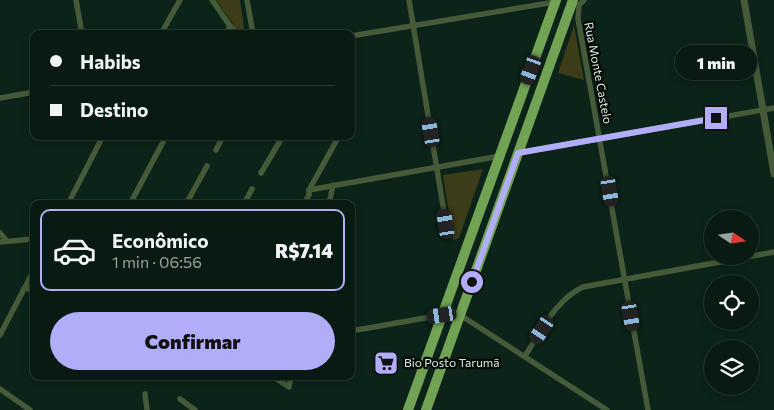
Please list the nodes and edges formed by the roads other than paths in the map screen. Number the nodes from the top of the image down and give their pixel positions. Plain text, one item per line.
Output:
1 (76, 0) edge
2 (180, 0) edge
3 (212, 0) edge
4 (248, 0) edge
5 (409, 0) edge
6 (744, 0) edge
7 (556, 1) edge
8 (579, 2) edge
9 (230, 26) junction
10 (414, 26) junction
11 (81, 30) edge
12 (163, 30) edge
13 (228, 30) edge
14 (234, 30) edge
15 (253, 30) edge
16 (355, 35) edge
17 (30, 93) edge
18 (0, 98) edge
19 (774, 108) edge
20 (763, 110) junction
21 (601, 138) junction
22 (101, 140) edge
23 (221, 140) edge
24 (280, 140) edge
25 (337, 140) edge
26 (163, 142) dead end
27 (216, 150) dead end
28 (518, 153) junction
29 (500, 156) junction
30 (207, 166) dead end
31 (437, 167) junction
32 (261, 173) dead end
33 (774, 174) edge
34 (333, 186) junction
35 (252, 189) dead end
36 (309, 190) junction
37 (70, 200) edge
38 (132, 200) edge
39 (188, 200) edge
40 (246, 200) edge
41 (306, 200) edge
42 (330, 200) edge
43 (446, 224) dead end
44 (0, 233) edge
45 (30, 239) edge
46 (7, 241) junction
47 (0, 242) edge
48 (774, 252) edge
49 (30, 278) edge
50 (624, 279) junction
51 (26, 287) junction
52 (30, 290) edge
53 (442, 315) junction
54 (460, 315) junction
55 (355, 330) edge
56 (0, 334) edge
57 (524, 356) junction
58 (278, 380) edge
59 (291, 380) edge
60 (0, 389) edge
61 (145, 394) dead end
62 (180, 399) dead end
63 (30, 410) edge
64 (147, 410) edge
65 (195, 410) edge
66 (408, 410) edge
67 (426, 410) edge
68 (607, 410) edge
69 (648, 410) edge

1 - 11 street
2 - 12 street
3 - 9 street
4 - 15 street
5 - 10 street
6 - 20 street
7 - 10 street
7 - 29 highway
8 - 21 street, Rua Monte Castelo
8 - 28 highway
9 - 13 street
9 - 14 street
10 - 16 street
10 - 31 street
17 - 18 street
19 - 20 street
20 - 21 street
20 - 33 street
21 - 28 street
21 - 50 street, Rua Monte Castelo
22 - 37 street
23 - 27 street
24 - 32 street
25 - 36 street
26 - 38 street
28 - 54 highway
29 - 31 street
29 - 53 highway
30 - 39 street
31 - 34 street
31 - 43 street
34 - 36 street
34 - 42 street
35 - 40 street
36 - 41 street
44 - 46 street
45 - 46 street
46 - 47 street
48 - 50 street
49 - 51 street
50 - 57 street
50 - 69 street, Rua Monte Castelo
51 - 52 street
51 - 56 street
53 - 54 street
53 - 55 street
53 - 66 highway
54 - 57 street
54 - 67 highway
57 - 68 street
58 - 59 street
60 - 63 street
61 - 64 street
62 - 65 street

